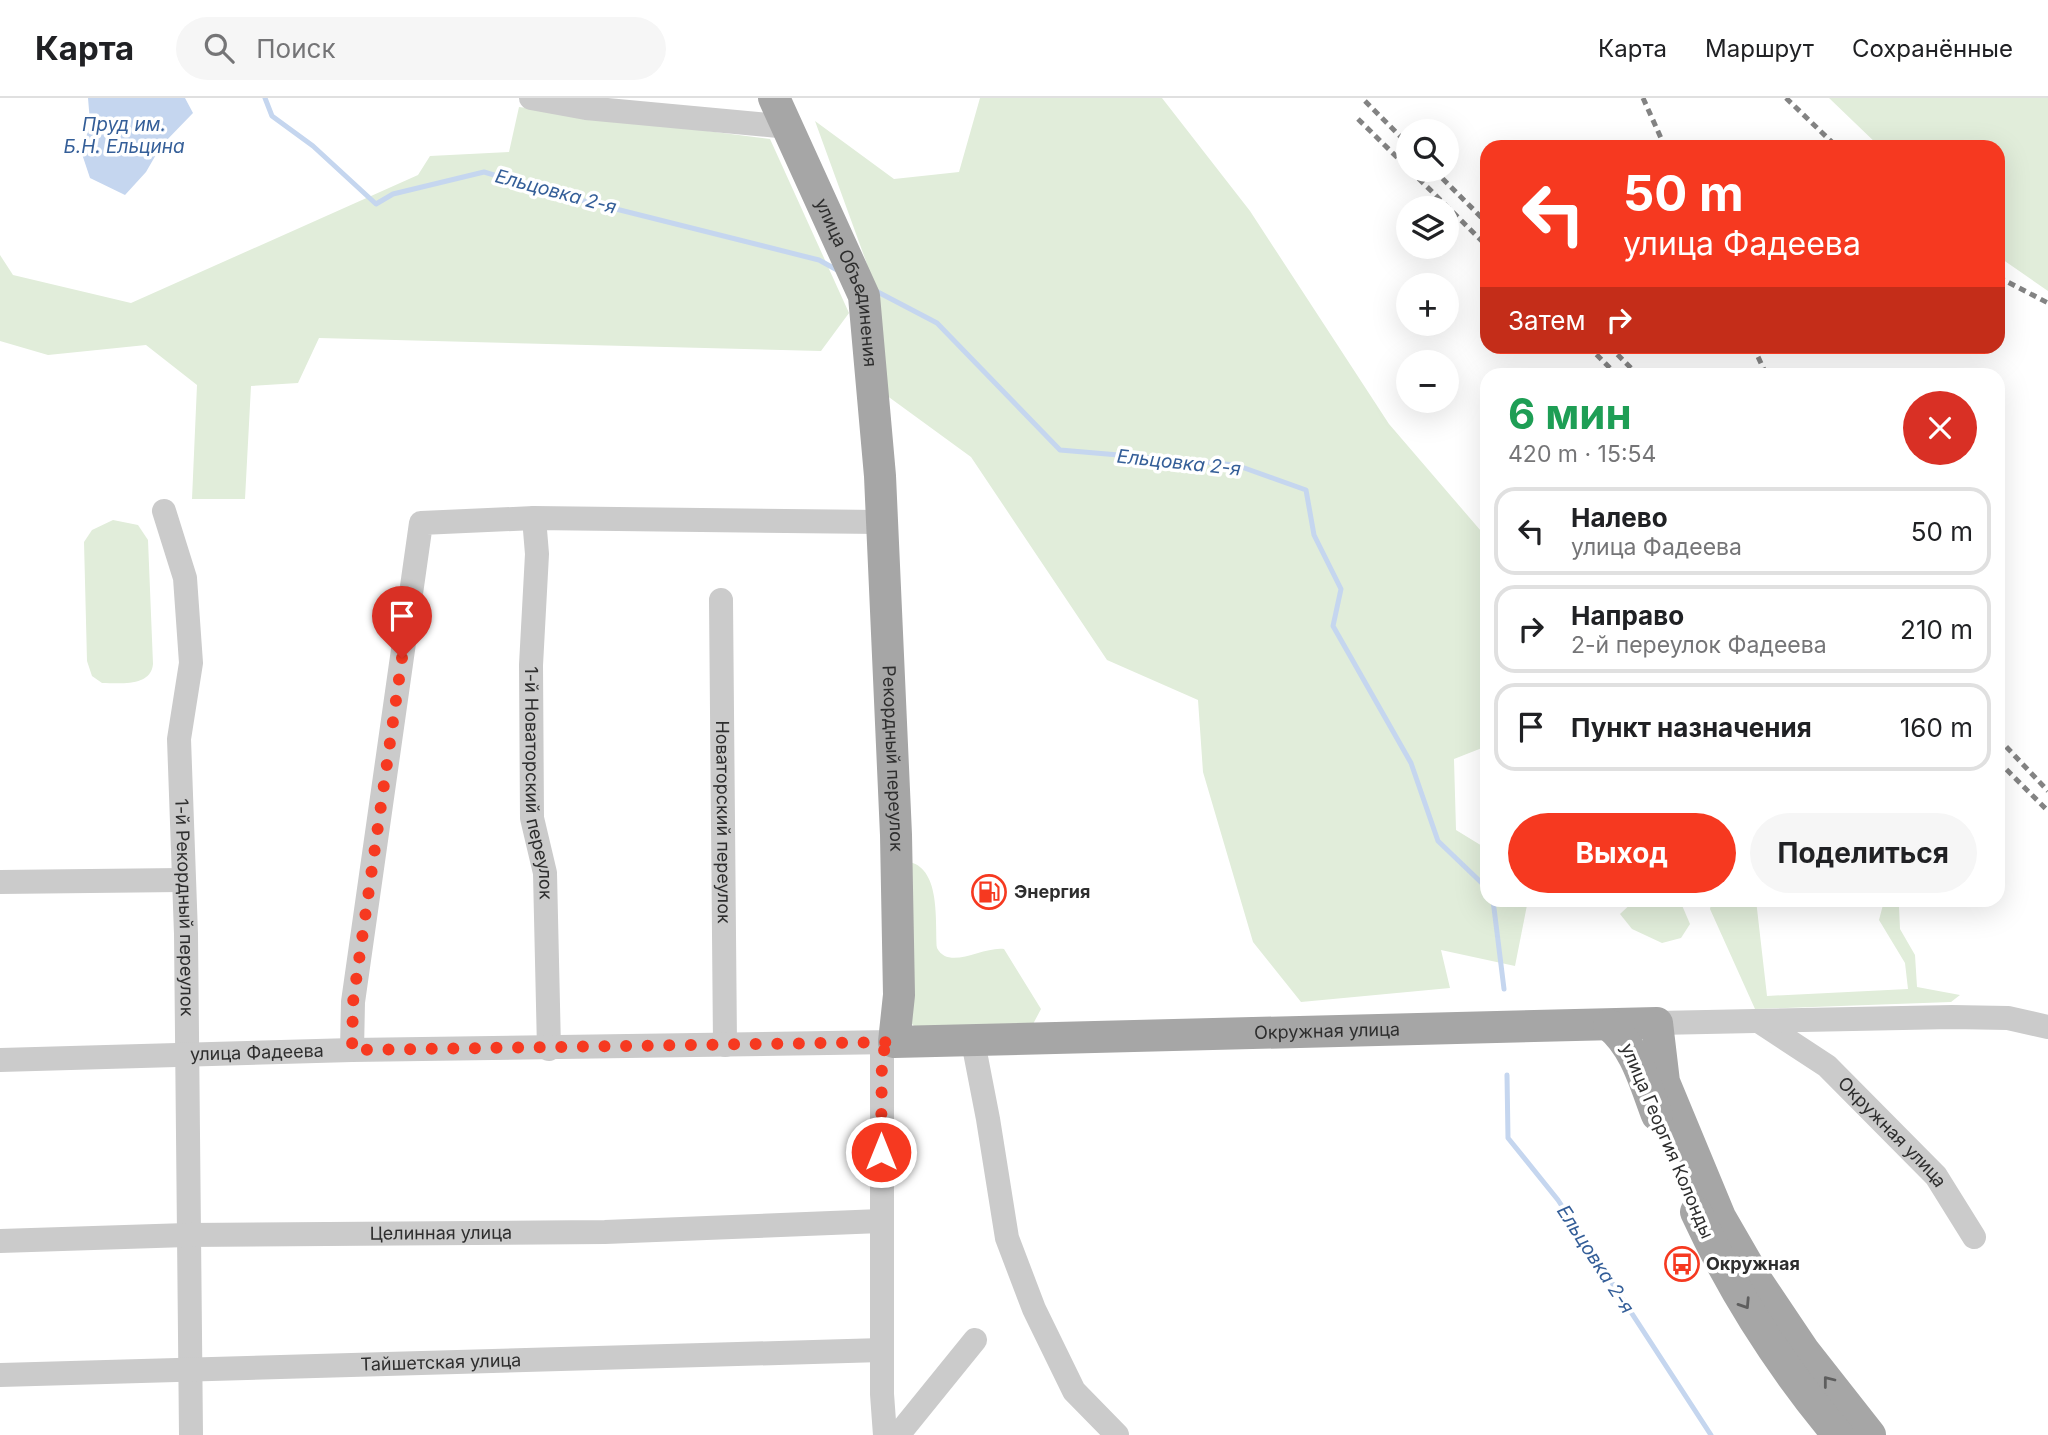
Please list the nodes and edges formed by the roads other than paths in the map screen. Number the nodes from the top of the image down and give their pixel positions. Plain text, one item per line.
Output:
1 (531, 98) edge
2 (774, 98) edge
3 (789, 127) junction
4 (880, 476) joint
5 (164, 511) dead end
6 (534, 518) junction
7 (880, 522) junction
8 (721, 600) dead end
9 (181, 880) junction
10 (0, 882) edge
11 (1759, 1021) junction
12 (1657, 1023) junction
13 (1609, 1025) junction
14 (2048, 1027) edge
15 (968, 1040) junction
16 (894, 1042) junction
17 (725, 1045) junction
18 (549, 1049) junction
19 (352, 1050) junction
20 (187, 1055) junction
21 (0, 1060) edge
22 (881, 1221) junction
23 (187, 1235) junction
24 (1975, 1237) dead end
25 (0, 1241) edge
26 (975, 1340) dead end
27 (883, 1350) junction
28 (189, 1371) junction
29 (0, 1375) edge
30 (191, 1435) edge
31 (886, 1435) edge
32 (898, 1435) edge
33 (1116, 1435) edge
34 (1838, 1435) edge
35 (1870, 1435) edge

1 - 3 street
2 - 3 main road, улица Объединения
3 - 4 main road, улица Объединения
4 - 7 main road, Рекордный переулок
5 - 9 street, 1-й Рекордный переулок
6 - 7 street
6 - 18 street, 1-й Новаторский переулок
6 - 19 street
7 - 16 main road, Рекордный переулок
8 - 17 street, Новаторский переулок
9 - 10 street
9 - 20 street, 1-й Рекордный переулок
11 - 12 street, Окружная улица
11 - 14 street, Окружная улица
11 - 24 street, Окружная улица
12 - 13 main road, Окружная улица
35 -> 12 main road, улица Георгия Колонды
13 - 15 main road, Окружная улица
13 -> 34 main road, улица Георгия Колонды
15 - 16 main road, Окружная улица
15 - 33 street
16 - 17 street, улица Фадеева
16 - 22 street
17 - 18 street, улица Фадеева
18 - 19 street, улица Фадеева
19 - 20 street, улица Фадеева
20 - 21 street, улица Фадеева
20 - 23 street, 1-й Рекордный переулок
22 - 23 street, Целинная улица
22 - 27 street
23 - 25 street, Целинная улица
23 - 28 street, 1-й Рекордный переулок
26 - 32 street
27 - 28 street, Тайшетская улица
27 - 31 street
28 - 29 street, Тайшетская улица
28 - 30 street, 1-й Рекордный переулок

